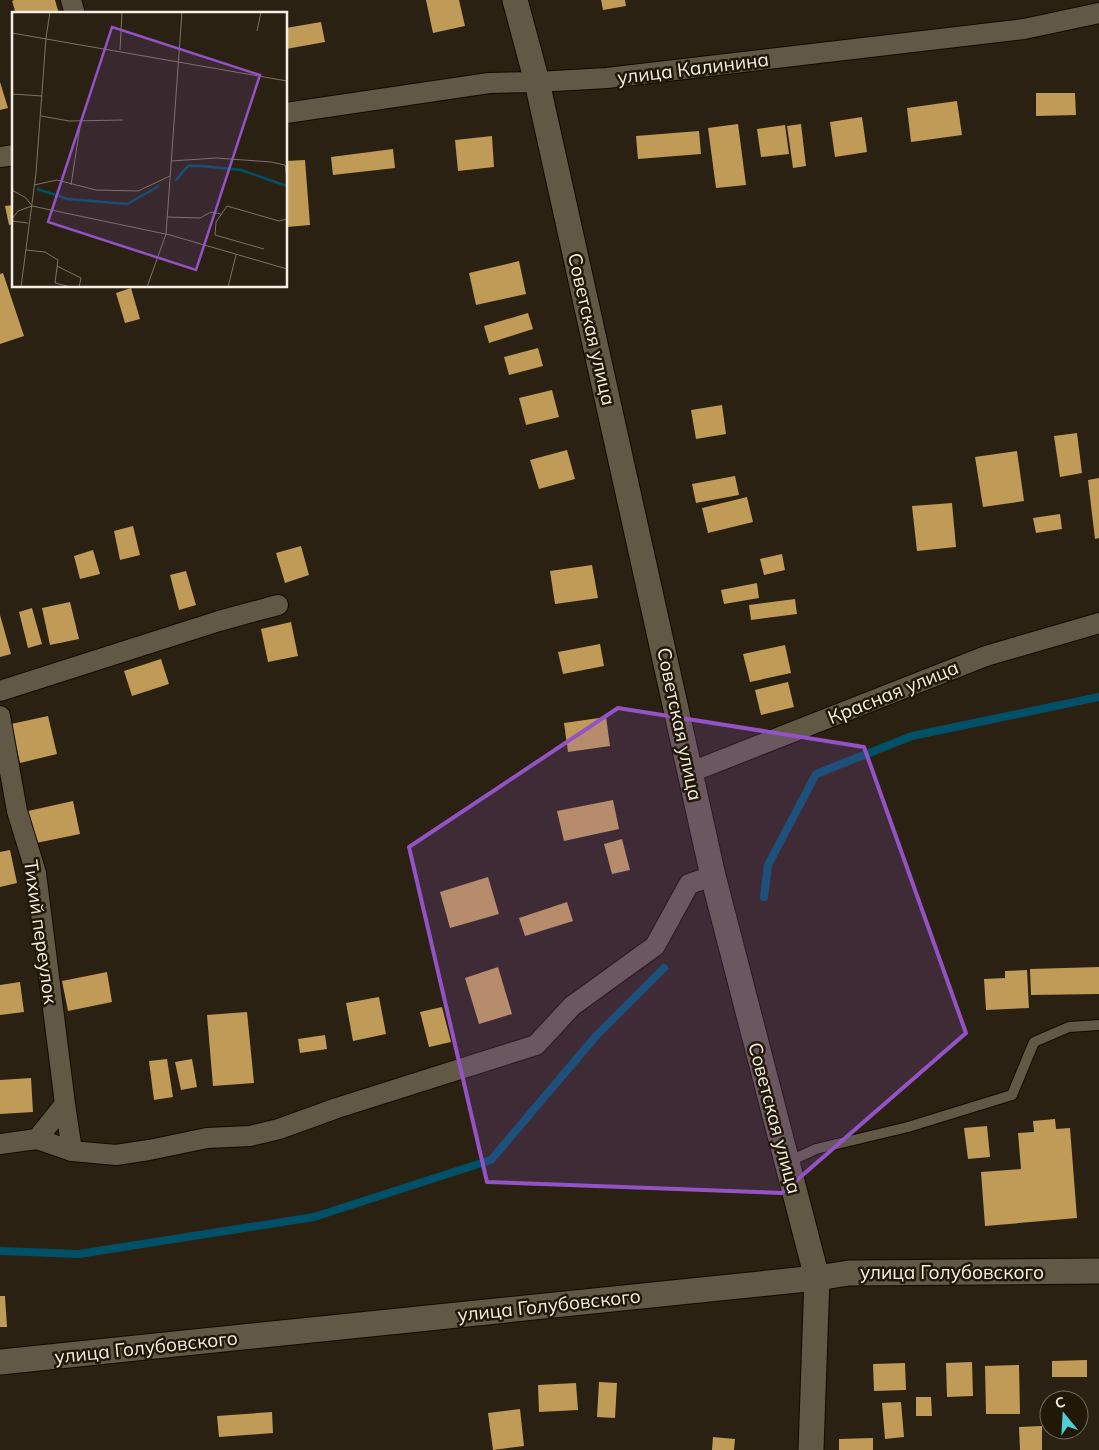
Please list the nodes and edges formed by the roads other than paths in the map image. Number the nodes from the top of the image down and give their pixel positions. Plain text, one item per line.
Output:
1 (515, 0) edge
2 (1099, 13) edge
3 (537, 82) junction
4 (288, 113) edge
5 (278, 605) dead end
6 (1099, 623) edge
7 (0, 691) edge
8 (0, 716) edge
9 (691, 772) junction
10 (713, 876) junction
11 (1099, 1025) edge
12 (65, 1104) junction
13 (37, 1139) junction
14 (0, 1144) edge
15 (72, 1151) junction
16 (787, 1162) junction
17 (1099, 1271) edge
18 (817, 1278) junction
19 (0, 1362) edge
20 (811, 1450) edge

1 - 3 street, Советская улица
2 - 3 street, улица Калинина
3 - 4 street, улица Калинина
3 - 9 street, Советская улица
5 - 7 street
6 - 9 street, Красная улица
8 - 12 street, Тихий переулок
9 - 10 street, Советская улица
10 - 15 street
10 - 16 street, Советская улица
11 - 16 lane
12 - 13 street
12 - 15 street, Тихий переулок
13 - 14 street
13 - 15 street
16 - 18 street, Советская улица
17 - 18 street, улица Голубовского
18 - 19 street, улица Голубовского
18 - 20 street, Советская улица

